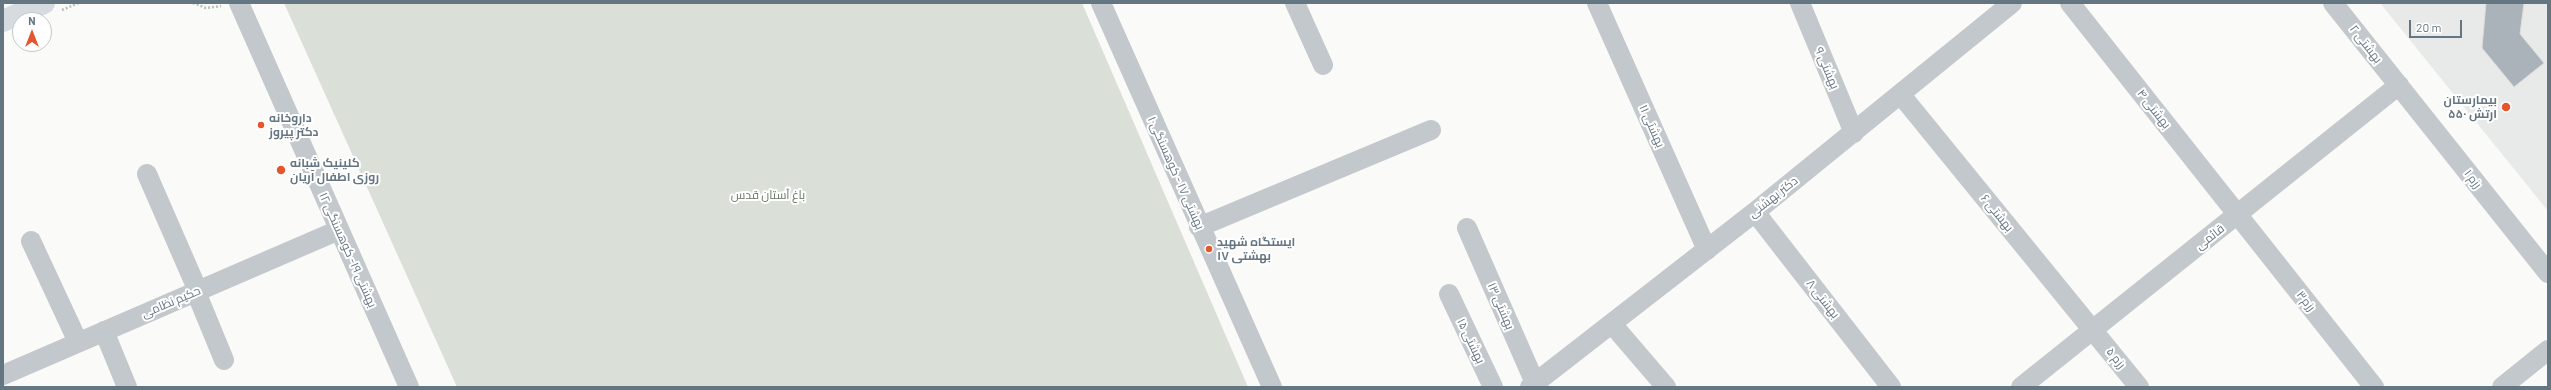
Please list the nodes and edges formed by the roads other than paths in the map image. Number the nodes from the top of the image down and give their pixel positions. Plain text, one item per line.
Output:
1 (44, 3) edge
2 (239, 3) edge
3 (1101, 3) edge
4 (1295, 3) edge
5 (1597, 3) edge
6 (1800, 3) edge
7 (2012, 3) edge
8 (2070, 3) edge
9 (2334, 3) edge
10 (3, 21) edge
11 (1323, 65) dead end
12 (2399, 85) junction
13 (1901, 95) junction
14 (1431, 130) dead end
15 (1854, 133) junction
16 (147, 174) dead end
17 (1755, 212) junction
18 (2238, 215) junction
19 (1199, 227) junction
20 (1467, 228) dead end
21 (339, 230) junction
22 (31, 241) dead end
23 (1707, 250) junction
24 (2548, 273) edge
25 (197, 291) junction
26 (1449, 294) dead end
27 (1612, 324) junction
28 (2092, 330) junction
29 (104, 331) junction
30 (78, 342) junction
31 (2548, 350) edge
32 (224, 360) dead end
33 (3, 375) edge
34 (1532, 385) edge
35 (127, 387) edge
36 (409, 387) edge
37 (1272, 387) edge
38 (1493, 387) edge
39 (1666, 387) edge
40 (1892, 387) edge
41 (2021, 387) edge
42 (2139, 387) edge
43 (2374, 387) edge
44 (2502, 387) edge

1 - 10 main road
2 - 21 street, بهشتی ۱۹- کوهسنگی ۱۲
3 - 19 street, بهشتی ۱۷ - کوهسنگی۱۰
4 - 11 street
5 - 23 street, بهشتی ۱۱
6 - 15 street, بهشتی ۹
7 - 13 street, دکتر بهشتی
8 - 18 street, بهشتی ۴
9 - 12 street, بهشتی ۲
12 - 18 street, قائمی
12 - 24 street, رزم ۱
13 - 15 street, دکتر بهشتی
13 - 28 street, بهشتی ۶
14 - 19 street
15 - 17 street, دکتر بهشتی
16 - 25 street
17 - 23 street, دکتر بهشتی
17 - 40 street, بهشتی ۸
18 - 28 street, قائمی
18 - 43 street, رزم۳
19 - 37 street, بهشتی ۱۷ - کوهسنگی۱۰
20 - 34 street, بهشتی ۱۳
21 - 25 street, حکیم نظامی
21 - 36 street, بهشتی ۱۹- کوهسنگی ۱۲
22 - 30 street
23 - 27 street, دکتر بهشتی
25 - 29 street, حکیم نظامی
25 - 32 street
26 - 38 street, بهشتی ۱۵
27 - 34 street, دکتر بهشتی
27 - 39 street
28 - 41 street, قائمی
28 - 42 street, رزم ۵
29 - 30 street, حکیم نظامی
29 - 35 street
30 - 33 street, حکیم نظامی
31 - 44 street

